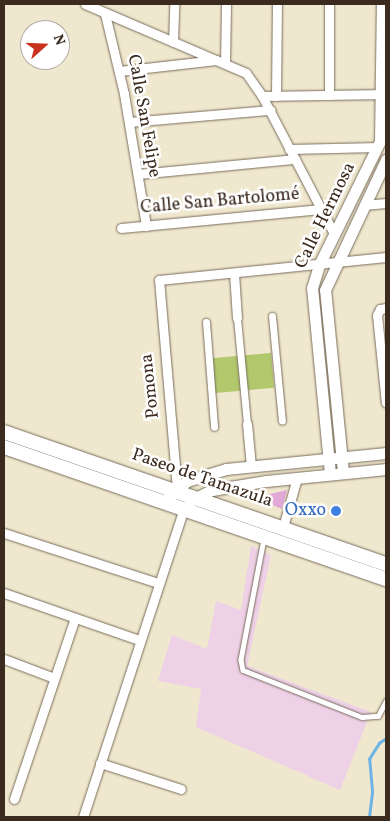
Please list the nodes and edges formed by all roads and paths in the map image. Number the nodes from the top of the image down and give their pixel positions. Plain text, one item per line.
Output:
1 (85, 4) edge
2 (174, 4) edge
3 (226, 4) edge
4 (277, 4) edge
5 (329, 4) edge
6 (382, 4) edge
7 (105, 14) junction
8 (173, 42) junction
9 (221, 61) junction
10 (119, 70) junction
11 (383, 94) edge
12 (329, 95) junction
13 (262, 96) junction
14 (276, 96) junction
15 (270, 110) junction
16 (129, 122) junction
17 (378, 147) junction
18 (289, 149) junction
19 (295, 159) junction
20 (386, 160) edge
21 (138, 174) junction
22 (386, 203) edge
23 (364, 205) junction
24 (320, 209) junction
25 (146, 226) junction
26 (122, 228) dead end
27 (334, 234) junction
28 (386, 257) edge
29 (337, 263) junction
30 (319, 265) junction
31 (234, 272) junction
32 (382, 310) edge
33 (272, 316) dead end
34 (237, 318) joint
35 (206, 322) dead end
36 (386, 404) edge
37 (282, 420) dead end
38 (247, 424) joint
39 (214, 427) dead end
40 (4, 432) edge
41 (4, 447) edge
42 (386, 453) edge
43 (341, 457) junction
44 (328, 459) junction
45 (251, 466) junction
46 (386, 469) edge
47 (343, 472) junction
48 (330, 474) junction
49 (297, 478) junction
50 (177, 489) junction
51 (195, 496) junction
52 (164, 501) junction
53 (184, 508) junction
54 (283, 527) junction
55 (4, 533) edge
56 (265, 537) junction
57 (386, 564) edge
58 (386, 579) edge
59 (158, 583) junction
60 (4, 593) edge
61 (75, 618) junction
62 (139, 640) junction
63 (4, 659) edge
64 (54, 678) junction
65 (386, 701) edge
66 (100, 763) junction
67 (181, 788) dead end
68 (14, 799) dead end
69 (83, 817) edge

1 - 7 street
2 - 8 street
3 - 9 street
4 - 14 street
5 - 12 street
6 - 11 street, Calle Hermosa
7 - 8 street
7 - 10 street, Calle San Felipe
8 - 9 street
9 - 10 street
9 - 13 street
10 - 16 street, Calle San Felipe
11 - 12 street
11 - 17 street, Calle Hermosa
12 - 14 street
13 - 14 street
13 - 15 street
15 - 16 street
15 - 18 street
16 - 21 street, Calle San Felipe
17 - 18 street
17 - 27 street, Calle Hermosa
18 - 19 street
19 - 21 street
19 - 24 street
20 - 23 street, Calle Hermosa
21 - 25 street, Calle San Felipe
22 - 23 street
23 - 29 street, Calle Hermosa
24 - 25 street, Calle San Bartolomé
24 - 27 street
25 - 26 street, Calle San Bartolomé
27 - 30 street, Calle Hermosa
28 - 29 street
29 - 30 street
29 - 43 street, Calle Hermosa
30 - 31 street
30 - 44 street, Calle Hermosa
31 - 34 street
31 - 50 street, Pomona
32 - 36 street
33 - 37 street
34 - 38 street
35 - 39 street
38 - 45 street
40 - 50 main road, Paseo de Tamazula
41 - 52 main road, Paseo de Tamazula
42 - 43 street
43 - 44 street
43 - 47 street, Calle Hermosa
44 - 45 street
44 - 48 street, Calle Hermosa
45 - 50 street
46 - 47 street
47 - 48 street
48 - 49 street
49 - 51 street
49 - 54 street
50 - 51 main road, Paseo de Tamazula
50 - 52 street
51 - 53 street
51 - 54 main road, Paseo de Tamazula
52 - 53 main road, Paseo de Tamazula
53 - 56 main road, Paseo de Tamazula
53 - 59 street
54 - 57 main road, Paseo de Tamazula
55 - 59 street
56 - 58 main road, Paseo de Tamazula
56 - 65 lane
59 - 62 street
60 - 61 street
61 - 62 street
61 - 64 street
62 - 66 street
63 - 64 street
64 - 68 street
66 - 67 street
66 - 69 street

